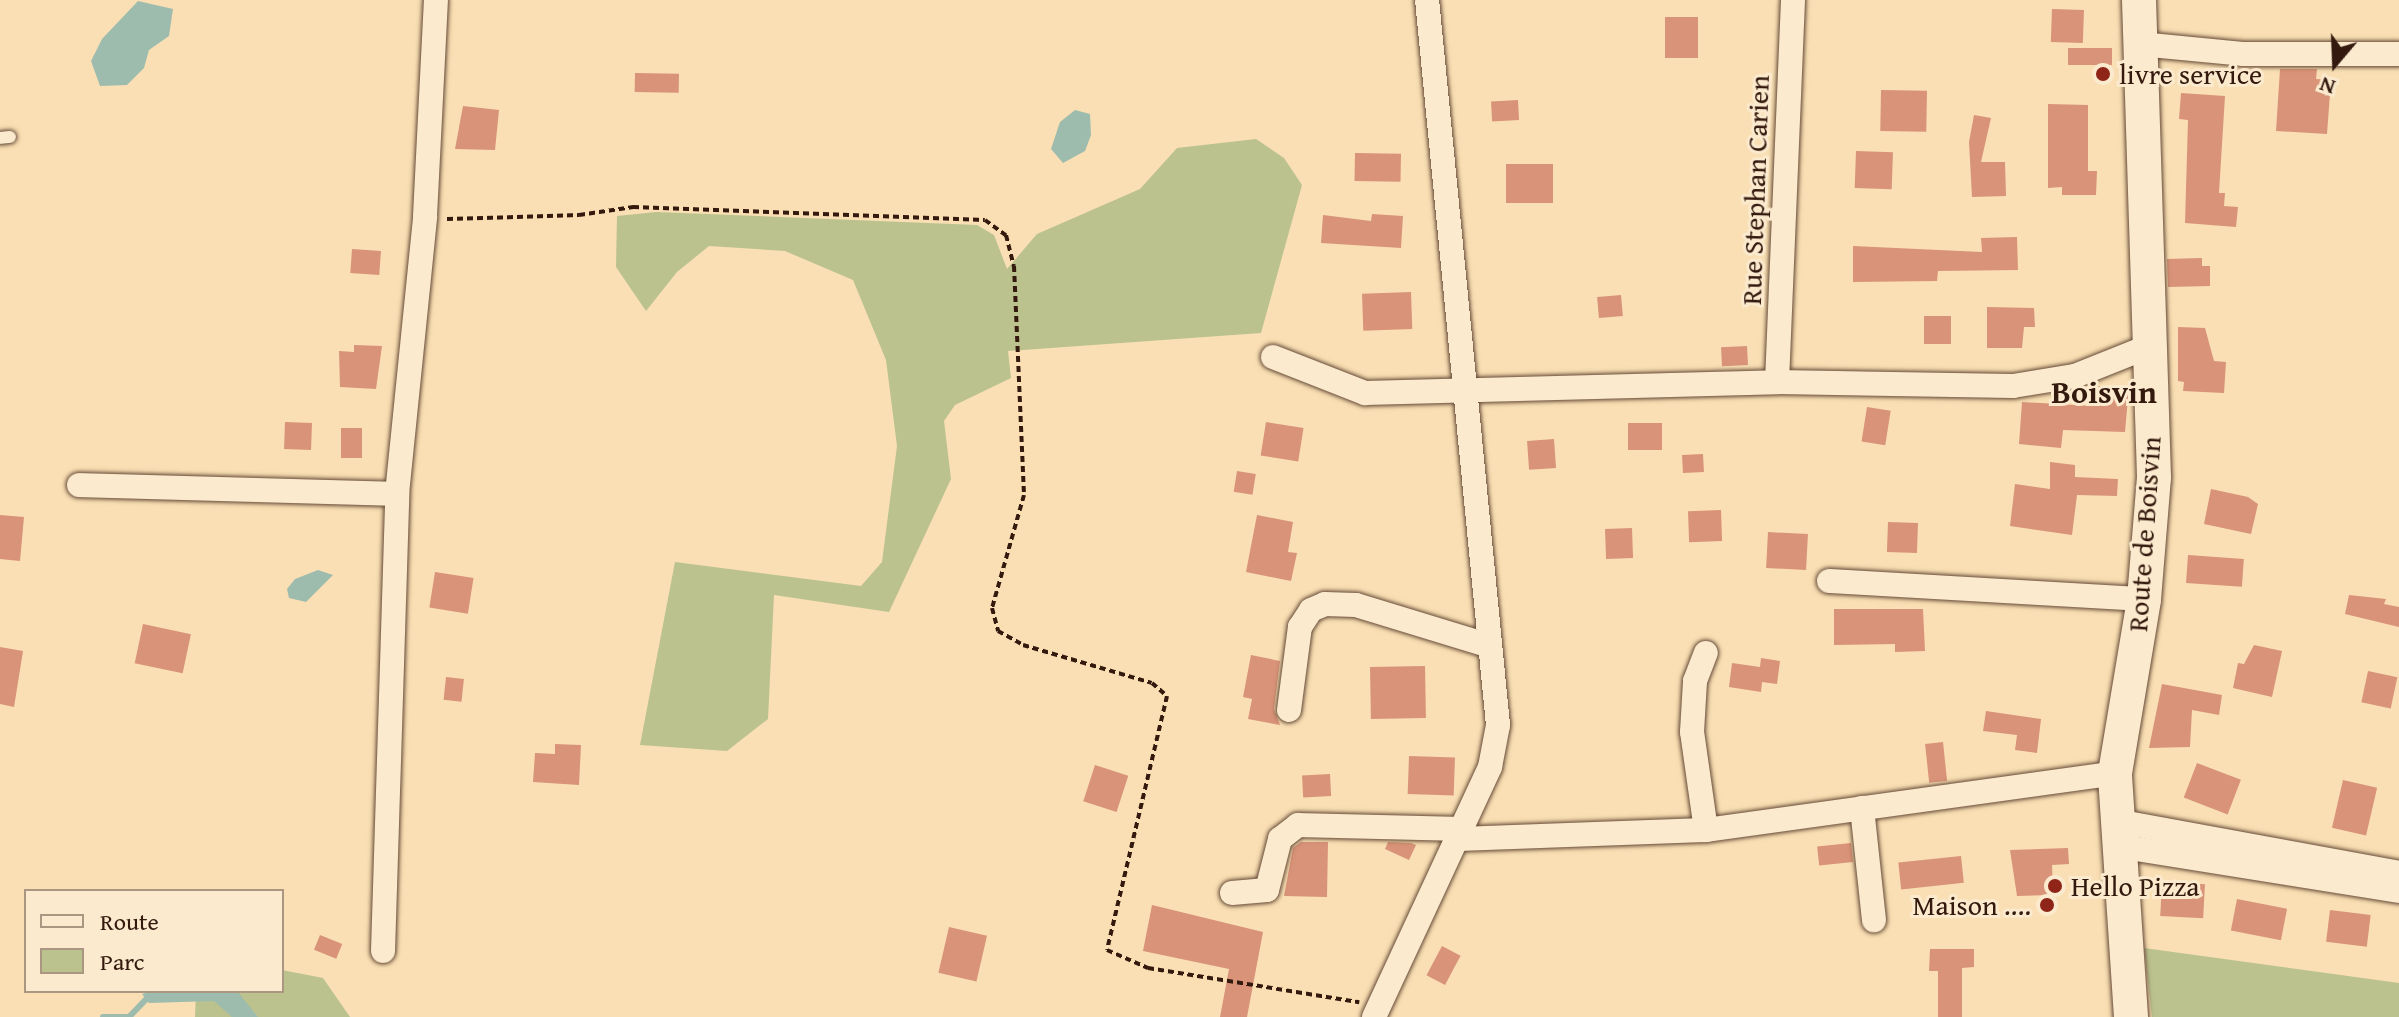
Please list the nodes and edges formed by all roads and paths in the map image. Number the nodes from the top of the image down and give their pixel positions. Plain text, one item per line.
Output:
1 (436, 0) edge
2 (1427, 0) edge
3 (1793, 0) edge
4 (2139, 0) edge
5 (2140, 44) junction
6 (2399, 54) edge
7 (425, 216) junction
8 (2150, 346) junction
9 (1273, 357) dead end
10 (1777, 382) junction
11 (1467, 391) junction
12 (79, 485) dead end
13 (397, 494) junction
14 (1829, 581) dead end
15 (2144, 599) junction
16 (1487, 645) junction
17 (1706, 653) dead end
18 (1289, 710) dead end
19 (2115, 773) junction
20 (1862, 808) junction
21 (1706, 830) junction
22 (1459, 834) junction
23 (2117, 834) junction
24 (2399, 873) edge
25 (2399, 891) edge
26 (1232, 893) dead end
27 (1874, 920) dead end
28 (383, 951) dead end
29 (1377, 1011) edge
30 (2131, 1017) edge

1 - 7 street
2 - 11 street
3 - 10 street, Rue Stephan Carien
4 - 5 main road, Route de Boisvin
5 - 6 street
5 - 8 main road, Route de Boisvin
7 - 13 street
7 - 29 path
8 - 10 street
8 - 15 main road, Route de Boisvin
9 - 11 street
10 - 11 street
11 - 16 street
12 - 13 street
13 - 28 street
14 - 15 street
15 - 19 main road, Route de Boisvin
16 - 18 street
16 - 22 street
17 - 21 street
19 - 20 street
19 - 23 main road, Route de Boisvin
20 - 21 street
20 - 27 street
21 - 22 street
22 - 26 street
22 - 29 street
23 - 24 street
23 - 25 street
23 - 30 main road, Route de Boisvin

